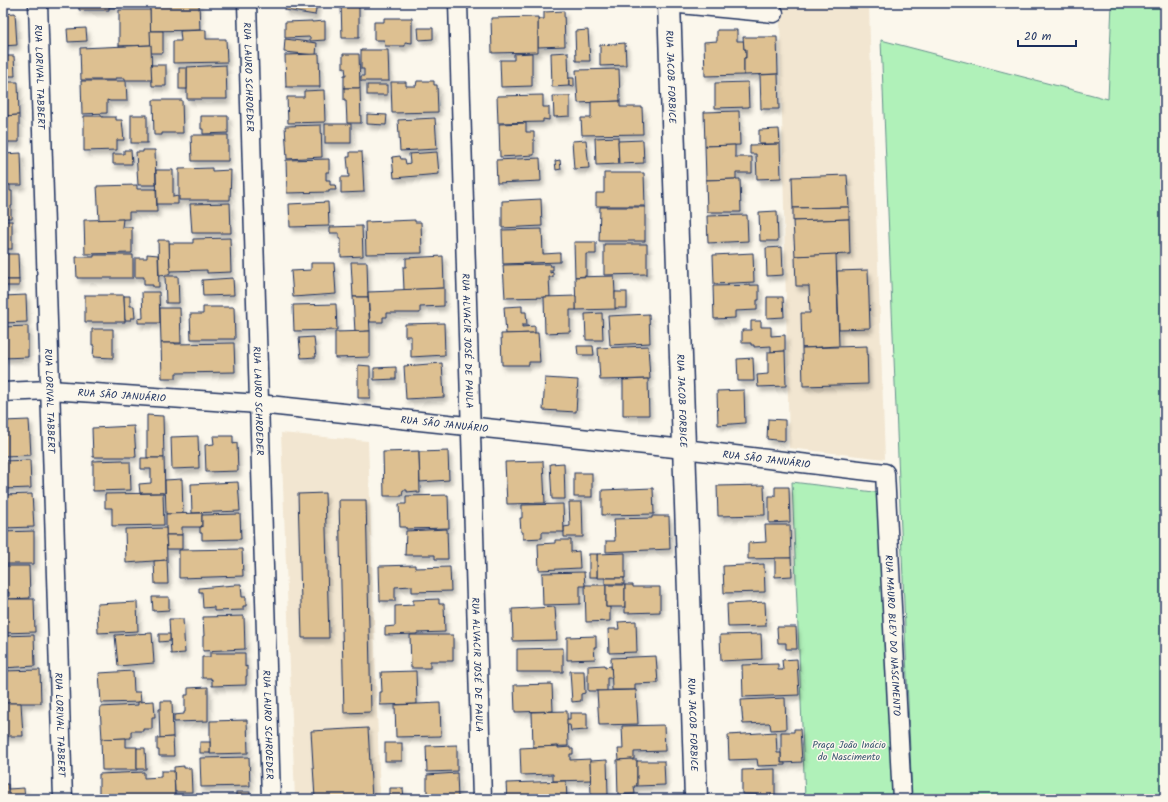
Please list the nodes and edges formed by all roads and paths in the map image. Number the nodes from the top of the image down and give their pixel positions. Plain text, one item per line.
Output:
1 (38, 3) edge
2 (247, 3) edge
3 (458, 3) edge
4 (668, 3) edge
5 (774, 13) dead end
6 (50, 390) junction
7 (3, 392) edge
8 (259, 404) junction
9 (470, 426) junction
10 (684, 449) junction
11 (885, 473) joint
12 (63, 799) edge
13 (271, 799) edge
14 (482, 799) edge
15 (696, 799) edge
16 (902, 799) edge

1 - 6 street, RUA LORIVAL TABBERT
2 - 8 street, RUA LAURO SCHROEDER
3 - 9 street, RUA ALVACIR JOSÉ DE PAULA
4 - 5 street
4 - 10 street, RUA JACOB FORBICE
6 - 7 street, RUA SÃO JANUÁRIO
6 - 8 street, RUA SÃO JANUÁRIO
6 - 12 street, RUA LORIVAL TABBERT
8 - 9 street, RUA SÃO JANUÁRIO
8 - 13 street, RUA LAURO SCHROEDER
9 - 10 street, RUA SÃO JANUÁRIO
9 - 14 street, RUA ALVACIR JOSÉ DE PAULA
10 - 11 street, RUA SÃO JANUÁRIO
10 - 15 street, RUA JACOB FORBICE
11 - 16 street, RUA MAURO BLEY DO NASCIMENTO

